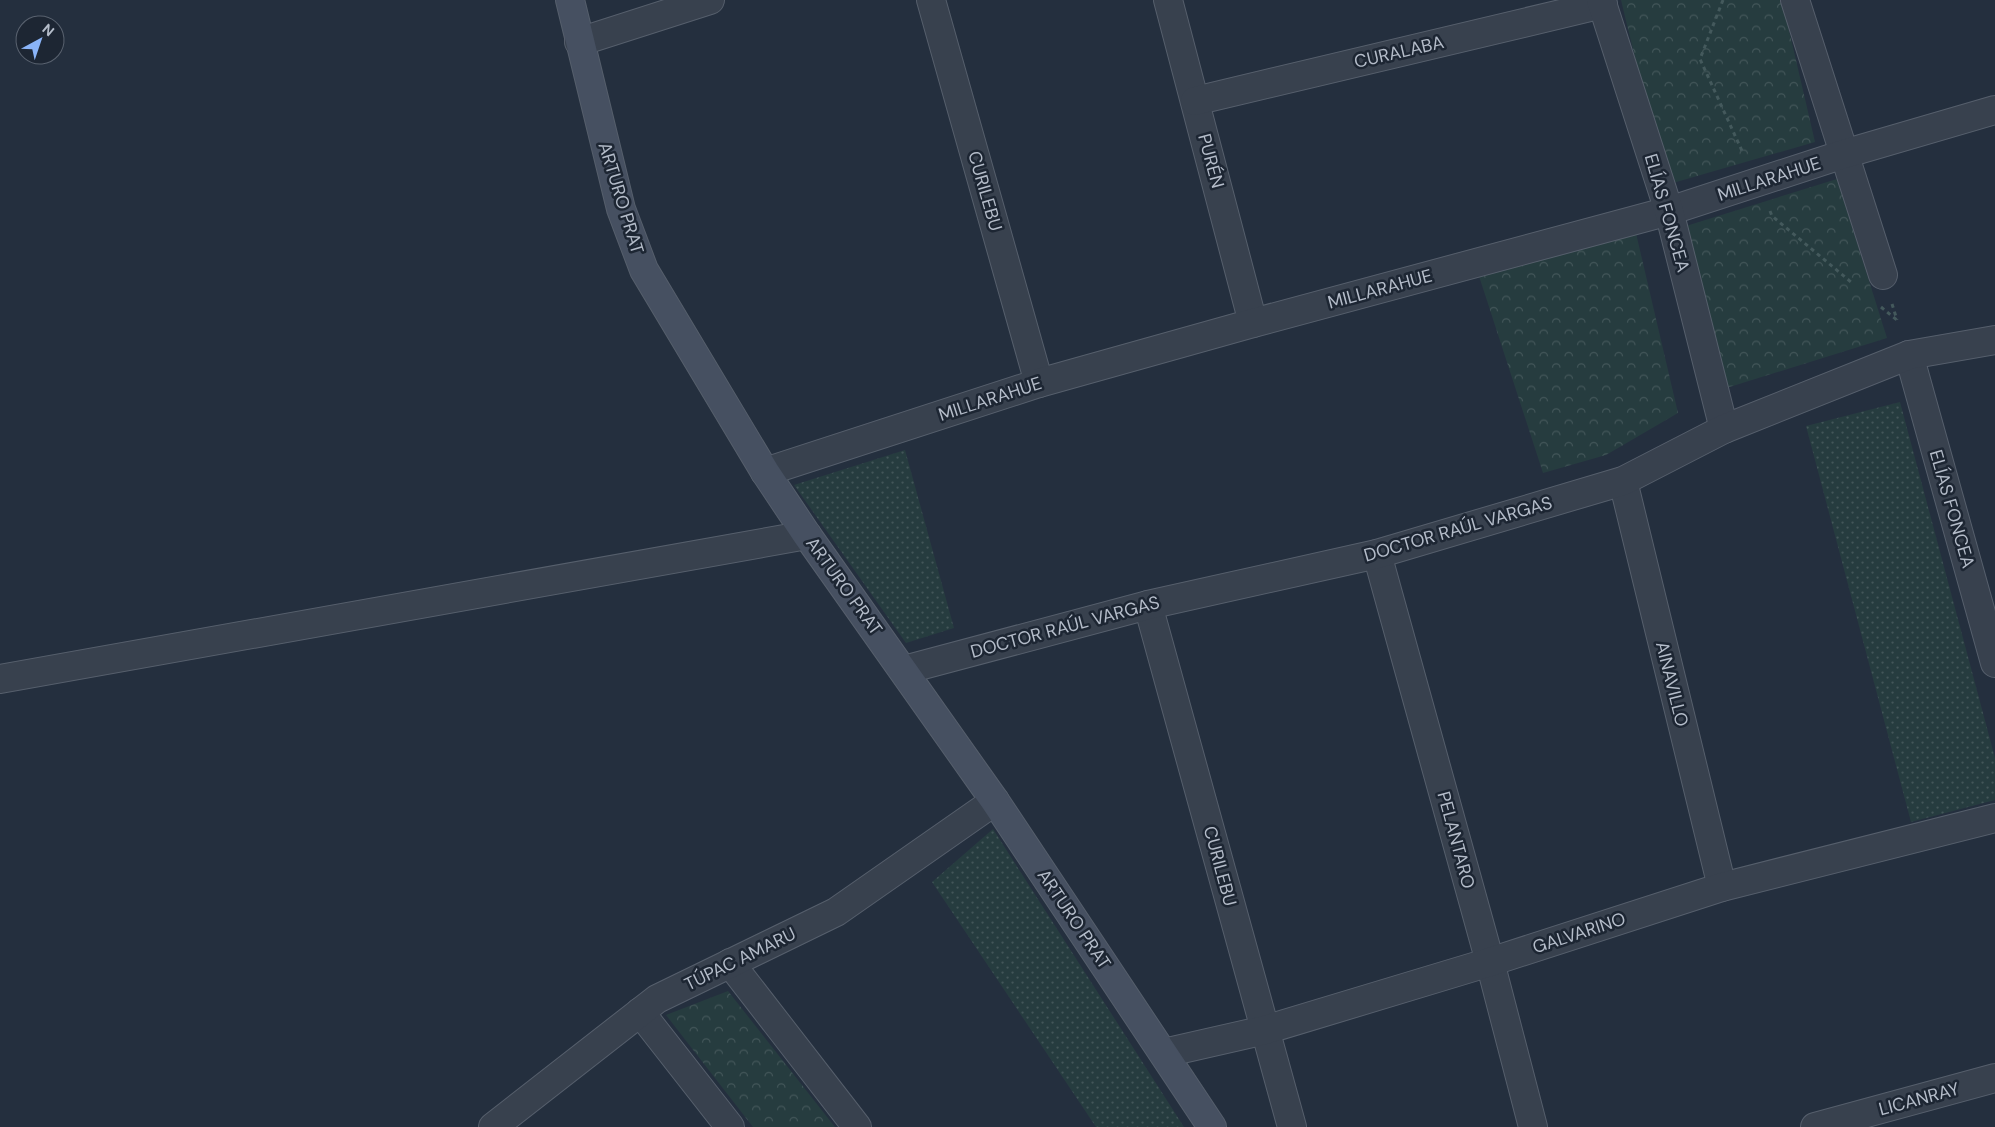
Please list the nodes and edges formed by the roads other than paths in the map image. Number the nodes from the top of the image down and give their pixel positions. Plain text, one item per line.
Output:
1 (570, 0) edge
2 (710, 0) edge
3 (931, 0) edge
4 (1168, 0) edge
5 (1795, 0) edge
6 (1602, 2) edge
7 (579, 42) junction
8 (1194, 101) junction
9 (1995, 110) edge
10 (1844, 154) junction
11 (1669, 211) junction
12 (1883, 275) road end
13 (1253, 323) junction
14 (1995, 340) edge
15 (1909, 355) junction
16 (1039, 383) junction
17 (1724, 429) junction
18 (765, 472) junction
19 (1623, 481) junction
20 (807, 535) junction
21 (1377, 554) junction
22 (1148, 605) junction
23 (1995, 663) edge
24 (904, 670) junction
25 (0, 678) edge
26 (995, 801) junction
27 (1995, 818) edge
28 (1722, 887) junction
29 (1490, 962) junction
30 (730, 963) junction
31 (640, 1012) junction
32 (1265, 1030) junction
33 (1164, 1053) junction
34 (1995, 1078) edge
35 (493, 1127) edge
36 (730, 1127) edge
37 (857, 1127) edge
38 (1212, 1127) edge
39 (1292, 1127) edge
40 (1533, 1127) edge
41 (1815, 1127) edge

1 - 7 main road, ARTURO PRAT
2 - 7 street
3 - 16 street, CURILEBU
4 - 8 street, PURÉN
5 - 10 street
6 - 8 street, CURALABA
6 - 11 street, ELÍAS FONCEA
7 - 18 main road, ARTURO PRAT
8 - 13 street, PURÉN
9 - 10 street, MILLARAHUE
10 - 11 street, MILLARAHUE
10 - 12 street
11 - 13 street, MILLARAHUE
11 - 17 street, ELÍAS FONCEA
13 - 16 street, MILLARAHUE
14 - 15 street, DOCTOR RAÚL VARGAS
15 - 17 street, DOCTOR RAÚL VARGAS
15 - 23 street, ELÍAS FONCEA
16 - 18 street, MILLARAHUE
17 - 19 street, DOCTOR RAÚL VARGAS
18 - 20 main road, ARTURO PRAT
19 - 21 street, DOCTOR RAÚL VARGAS
19 - 28 street, AINAVILLO
20 - 24 main road, ARTURO PRAT
20 - 25 street
21 - 22 street, DOCTOR RAÚL VARGAS
21 - 29 street, PELANTARO
22 - 24 street, DOCTOR RAÚL VARGAS
22 - 32 street, CURILEBU
24 - 26 main road, ARTURO PRAT
26 - 30 street, TÚPAC AMARU
26 - 33 main road, ARTURO PRAT
27 - 28 street, GALVARINO
28 - 29 street, GALVARINO
29 - 32 street, GALVARINO
29 - 40 street, PELANTARO
30 - 31 street, TÚPAC AMARU
30 - 37 street
31 - 35 street, TÚPAC AMARU
31 - 36 street
32 - 33 street, GALVARINO
32 - 39 street, CURILEBU
33 - 38 main road, ARTURO PRAT
34 - 41 street, LICANRAY

